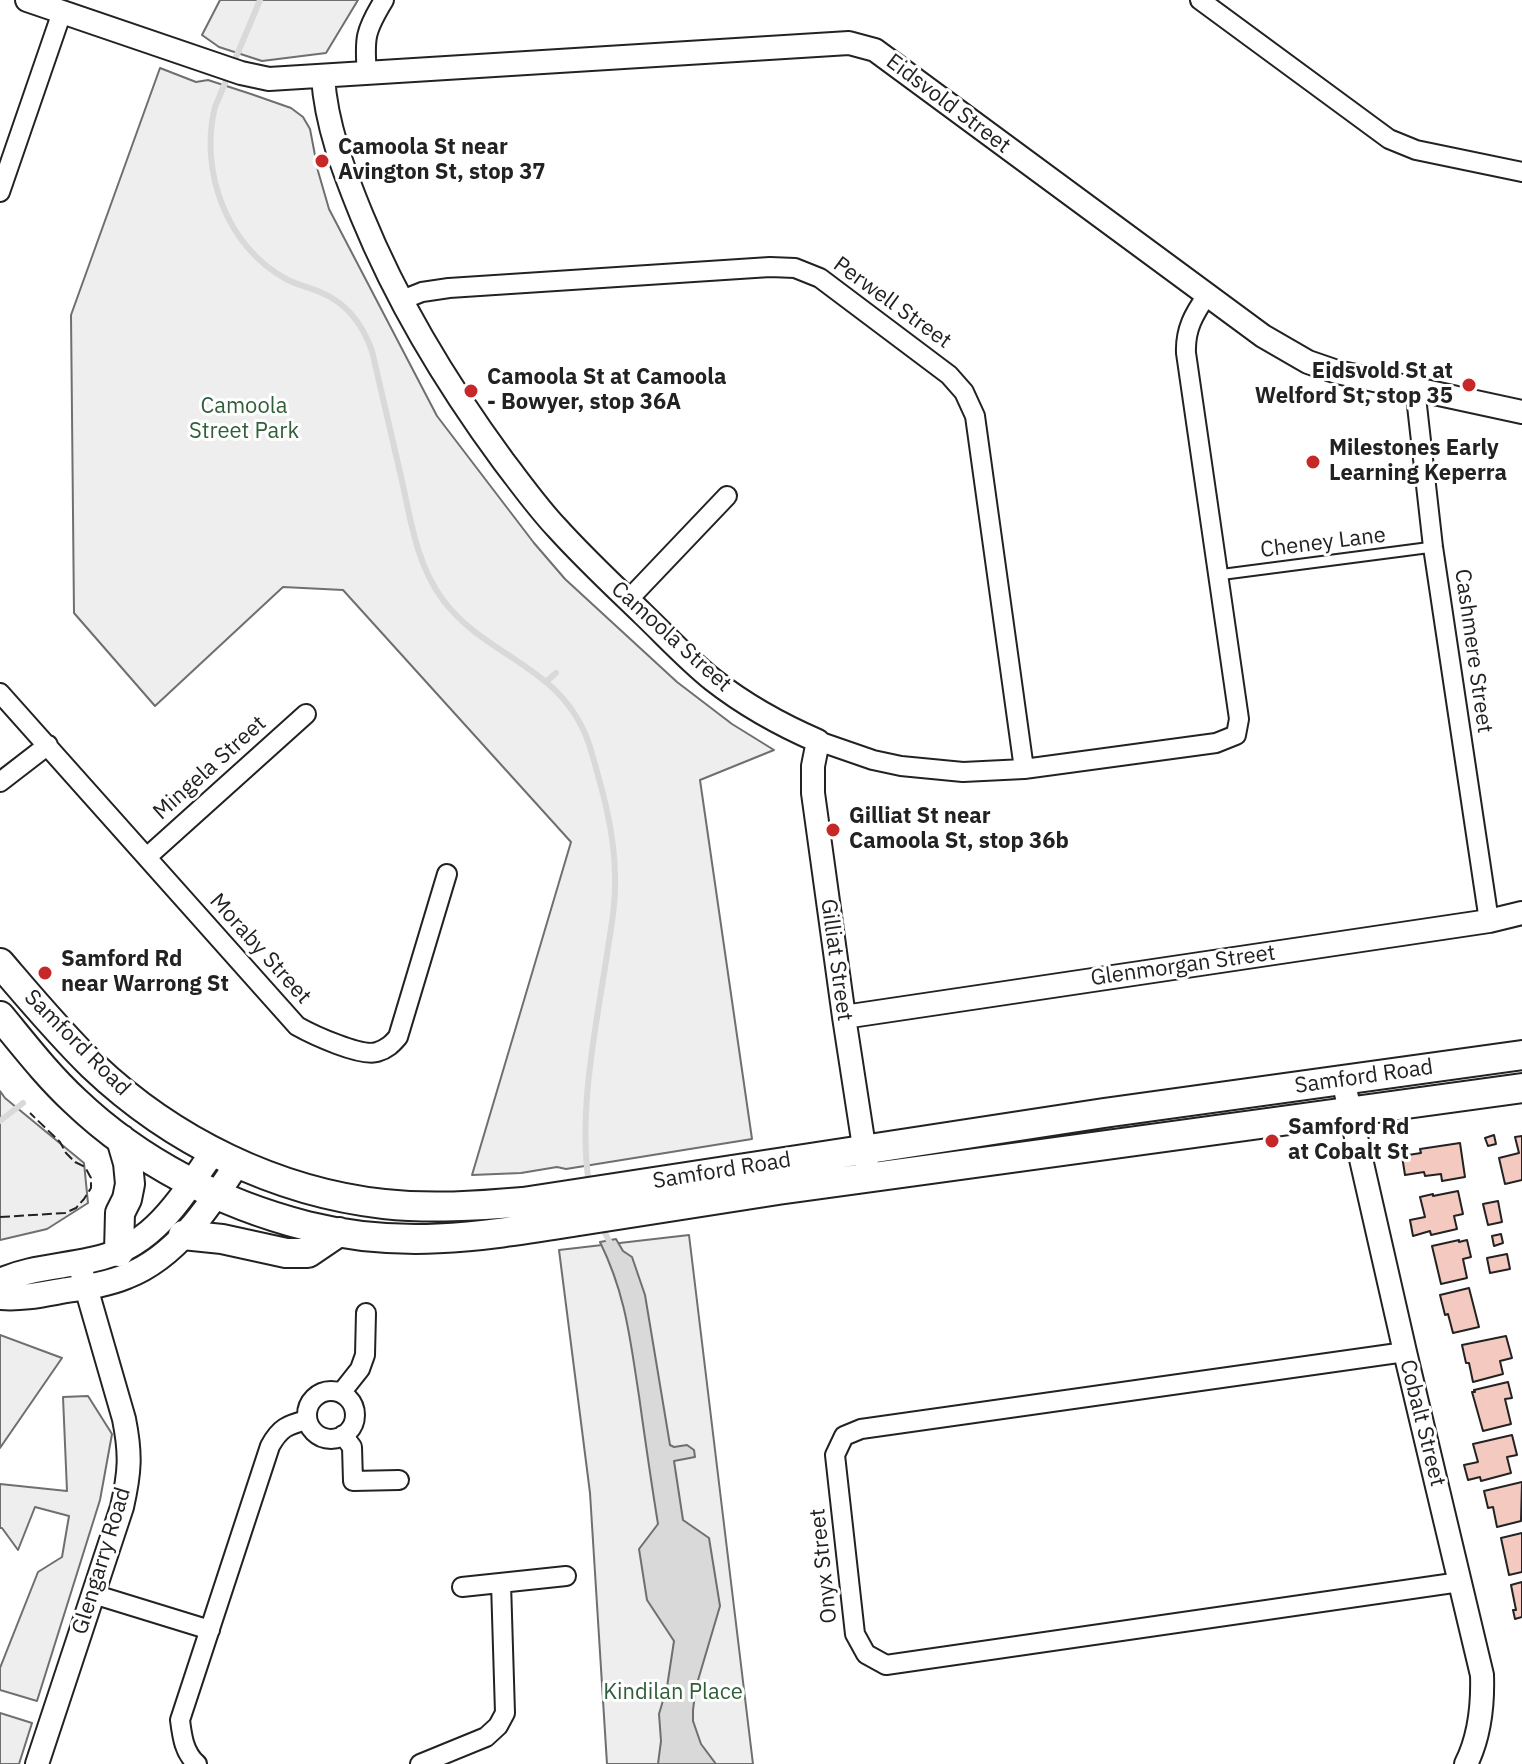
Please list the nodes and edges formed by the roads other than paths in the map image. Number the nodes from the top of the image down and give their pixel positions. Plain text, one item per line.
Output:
1 (27, 0) edge
2 (384, 0) edge
3 (1200, 0) edge
4 (62, 12) junction
5 (367, 74) junction
6 (323, 77) junction
7 (1522, 172) edge
8 (0, 192) edge
9 (1207, 295) junction
10 (402, 300) junction
11 (1415, 388) junction
12 (1522, 412) edge
13 (727, 496) dead end
14 (1433, 547) junction
15 (1218, 575) junction
16 (628, 600) junction
17 (0, 693) edge
18 (306, 714) dead end
19 (818, 741) junction
20 (48, 745) junction
21 (1024, 769) junction
22 (0, 782) edge
23 (147, 857) junction
24 (447, 874) dead end
25 (1522, 913) edge
26 (1489, 921) junction
27 (0, 963) edge
28 (0, 1016) edge
29 (844, 1017) junction
30 (1522, 1055) edge
31 (1343, 1080) junction
32 (1522, 1088) edge
33 (1349, 1110) junction
34 (121, 1139) junction
35 (865, 1149) junction
36 (225, 1158) junction
37 (869, 1177) junction
38 (204, 1189) junction
39 (626, 1200) junction
40 (572, 1208) junction
41 (339, 1232) junction
42 (183, 1235) junction
43 (119, 1252) junction
44 (79, 1263) junction
45 (0, 1281) edge
46 (86, 1287) junction
47 (0, 1297) edge
48 (366, 1313) dead end
49 (1405, 1352) junction
50 (341, 1393) junction
51 (307, 1420) junction
52 (343, 1435) junction
53 (399, 1480) dead end
54 (566, 1576) dead end
55 (1460, 1582) junction
56 (501, 1583) junction
57 (462, 1587) dead end
58 (93, 1594) junction
59 (210, 1630) junction
60 (37, 1764) edge
61 (197, 1764) edge
62 (420, 1764) edge
63 (1466, 1764) edge

1 - 4 street, Eidsvold Street
2 - 5 street
3 - 7 street
4 - 6 street, Eidsvold Street
4 - 8 street
5 - 6 street, Eidsvold Street
5 - 9 street, Eidsvold Street
6 - 10 street, Camoola Street
9 - 11 street, Eidsvold Street
9 - 15 street, Camoola Street
10 - 16 street, Camoola Street
10 - 21 street, Perwell Street
11 - 12 street, Eidsvold Street
11 - 14 street, Cashmere Street
13 - 16 street
14 - 15 lane, Cheney Lane
14 - 26 street, Cashmere Street
15 - 21 street, Camoola Street
16 - 19 street, Camoola Street
17 - 20 street, Moraby Street
18 - 23 street, Mingela Street
19 - 21 street, Camoola Street
19 - 29 street, Gilliat Street
20 - 22 street
20 - 23 street, Moraby Street
23 - 24 street, Moraby Street
25 - 26 street, Glenmorgan Street
26 - 29 street, Glenmorgan Street
27 - 36 main road, Samford Road
28 - 34 main road, Samford Road
29 - 35 street, Gilliat Street
30 - 31 main road, Samford Road
31 - 33 street, Cobalt Street
31 - 35 main road, Samford Road
32 - 33 main road, Samford Road
33 - 37 main road, Samford Road
33 - 49 street, Cobalt Street
34 - 38 main road, Samford Road
34 - 43 main road
35 - 37 street, Gilliat Street
35 - 39 main road, Samford Road
36 - 38 main road
36 - 40 main road, Samford Road
37 - 39 main road, Samford Road
38 - 41 main road, Samford Road
38 - 42 main road
38 - 43 main road
39 - 40 main road, Samford Road
40 - 41 main road, Samford Road
41 - 42 main road
42 - 46 main road
43 - 44 main road
44 - 45 main road
44 - 46 street, Glengarry Road
46 - 47 main road
46 - 58 street, Glengarry Road
48 - 50 street
49 - 55 street, Cobalt Street
49 - 55 street, Onyx Street
50 - 51 street
50 - 52 street
51 - 52 street
51 - 59 street
52 - 53 street
54 - 56 street
55 - 63 street, Cobalt Street
56 - 57 street
56 - 62 street
58 - 59 street
58 - 60 street, Glengarry Road
59 - 61 street

